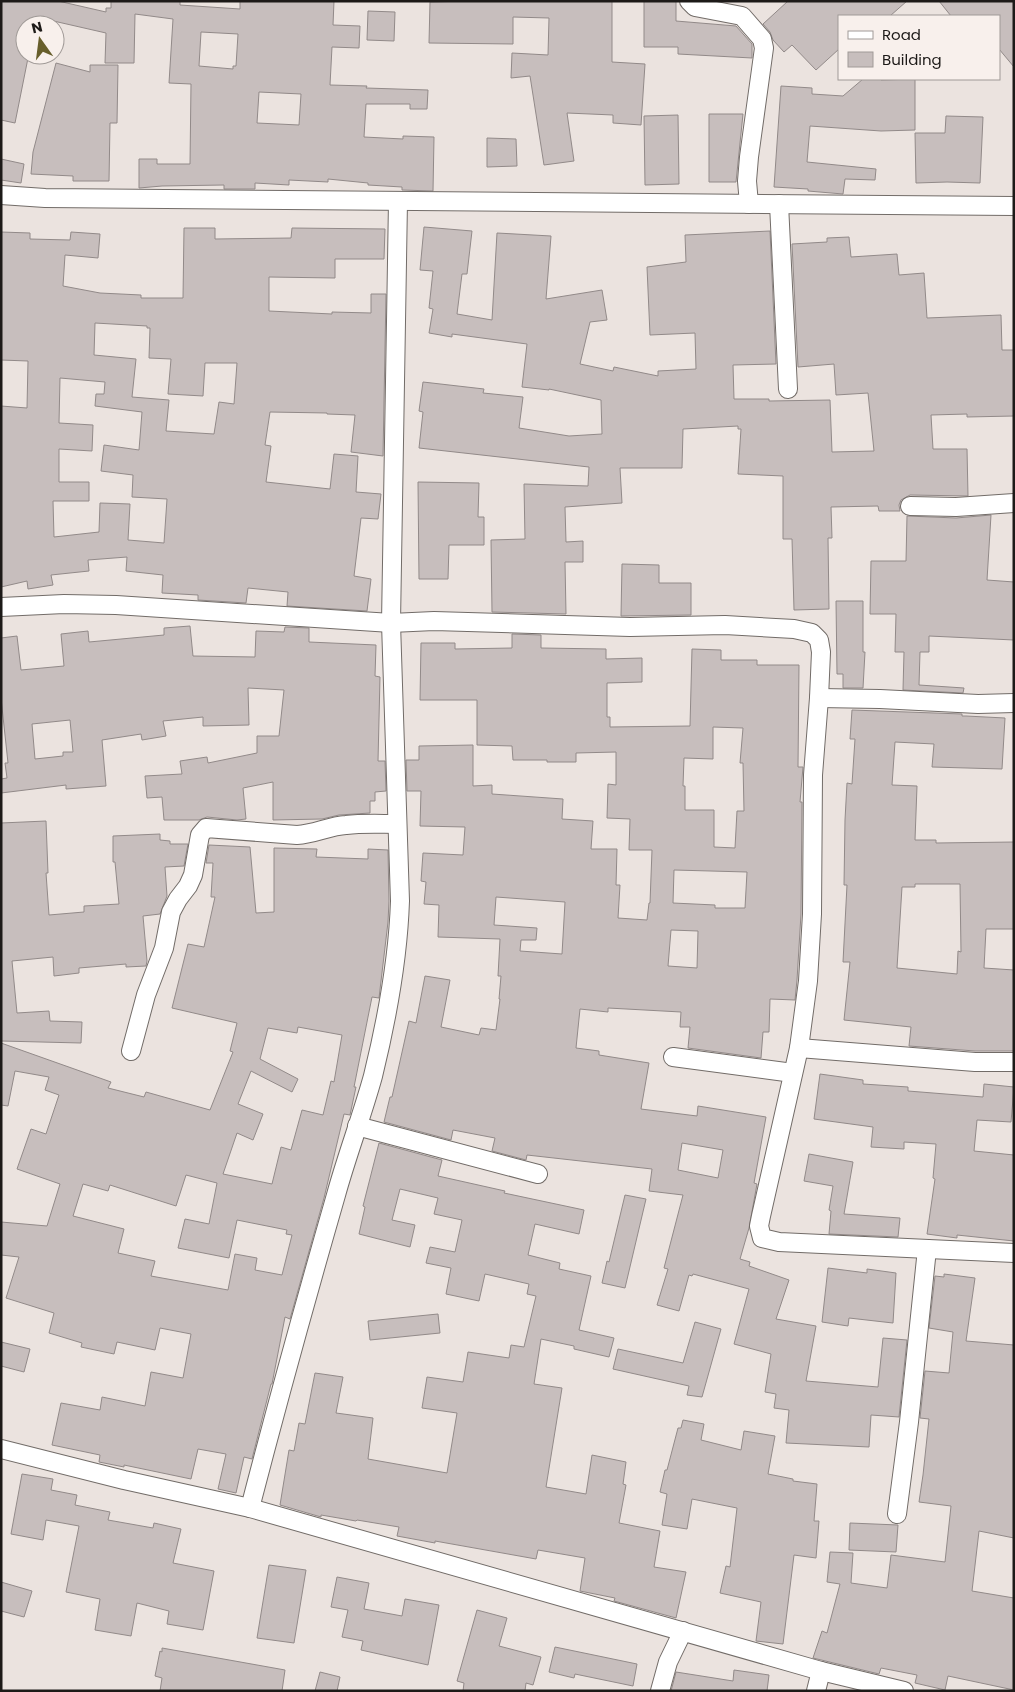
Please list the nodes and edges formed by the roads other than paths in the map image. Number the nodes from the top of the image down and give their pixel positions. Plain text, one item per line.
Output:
1 (689, 1) edge
2 (1, 195) edge
3 (398, 202) junction
4 (749, 204) junction
5 (779, 204) junction
6 (1014, 206) edge
7 (788, 389) dead end
8 (1014, 503) edge
9 (910, 506) dead end
10 (1, 607) edge
11 (391, 623) junction
12 (820, 698) junction
13 (1014, 703) edge
14 (397, 824) junction
15 (800, 1048) junction
16 (130, 1052) dead end
17 (672, 1057) dead end
18 (1014, 1062) edge
19 (793, 1073) junction
20 (357, 1126) junction
21 (538, 1174) dead end
22 (926, 1249) junction
23 (1014, 1253) edge
24 (1, 1450) edge
25 (250, 1508) junction
26 (897, 1514) dead end
27 (683, 1631) junction
28 (821, 1670) junction
29 (660, 1691) edge
30 (816, 1691) edge
31 (904, 1691) edge

1 - 4 street
2 - 3 street
3 - 4 street
3 - 11 street
4 - 5 street
5 - 6 street
5 - 7 street
8 - 9 street
10 - 11 street
11 - 12 street
11 - 14 street
12 - 13 street
12 - 15 street
14 - 16 street
14 - 20 street
15 - 18 street
15 - 19 street
17 - 19 street
19 - 22 street
20 - 21 street
20 - 25 street
22 - 23 street
22 - 26 street
24 - 25 street
25 - 27 street
27 - 28 street
27 - 29 street
28 - 30 street
28 - 31 street

